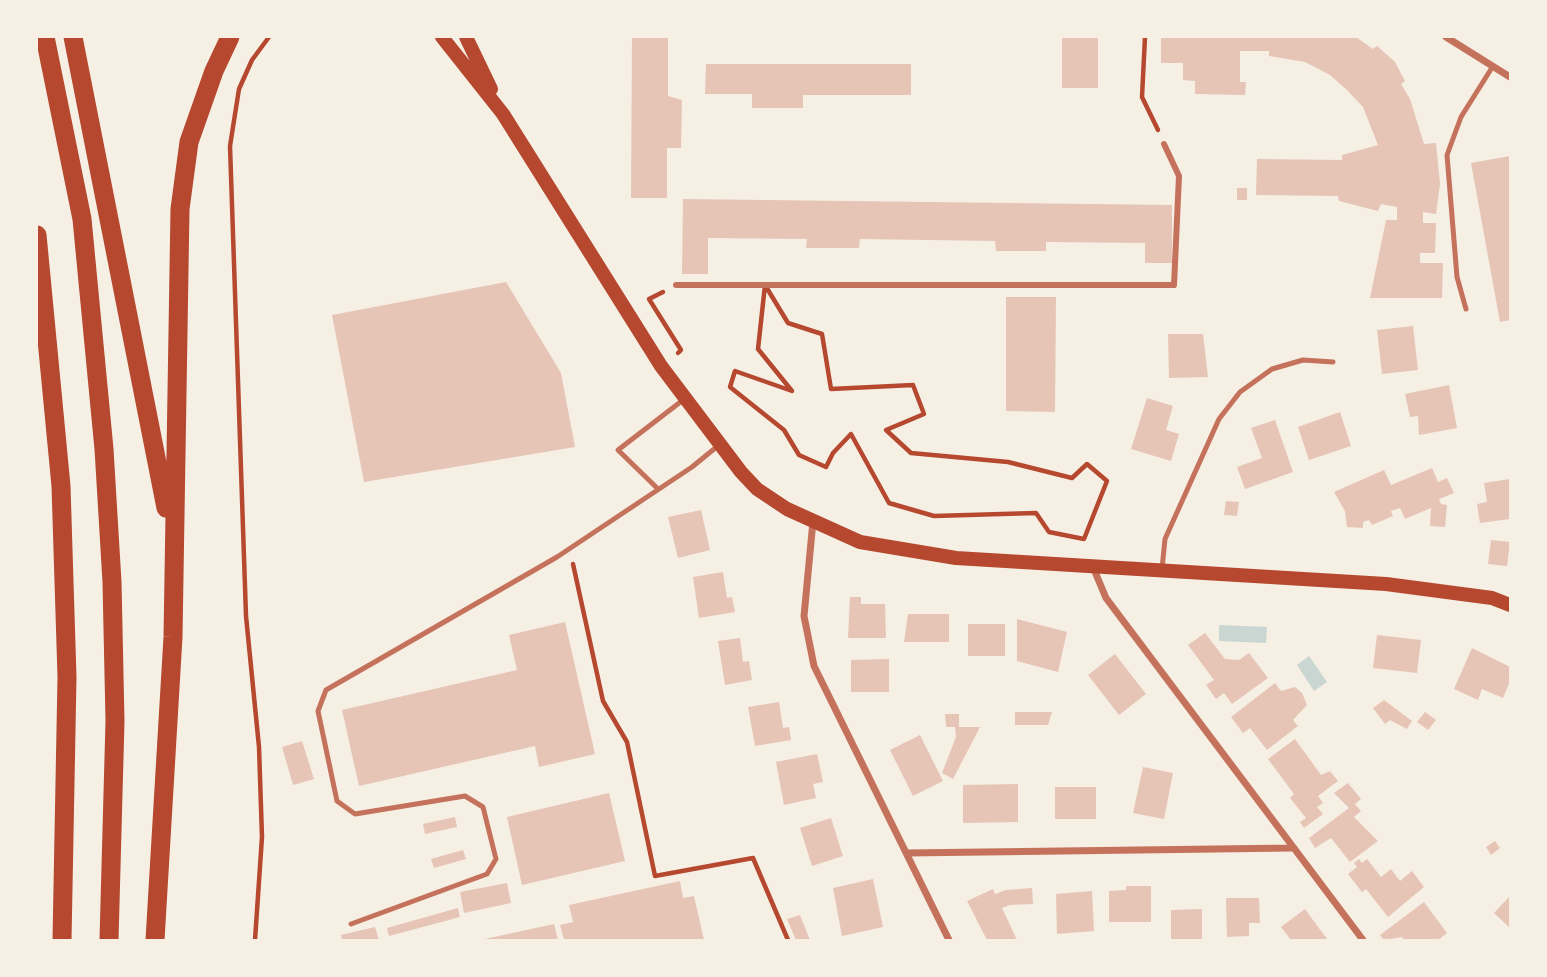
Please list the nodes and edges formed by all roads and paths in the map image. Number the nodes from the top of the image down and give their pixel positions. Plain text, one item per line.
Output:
1 (46, 37) edge
2 (73, 37) edge
3 (230, 37) edge
4 (269, 37) edge
5 (442, 37) edge
6 (467, 37) edge
7 (1145, 37) edge
8 (1446, 37) edge
9 (1493, 66) junction
10 (1510, 77) edge
11 (503, 114) junction
12 (1164, 144) joint
13 (37, 235) edge
14 (676, 285) joint
15 (765, 285) junction
16 (1466, 309) dead end
17 (678, 353) dead end
18 (1333, 362) dead end
19 (686, 398) junction
20 (721, 444) junction
21 (657, 488) junction
22 (813, 521) junction
23 (174, 547) junction
24 (569, 547) junction
25 (1093, 567) junction
26 (1162, 571) junction
27 (1510, 605) edge
28 (1292, 848) junction
29 (907, 853) junction
30 (351, 924) dead end
31 (62, 940) edge
32 (109, 940) edge
33 (155, 940) edge
34 (255, 940) edge
35 (788, 940) edge
36 (949, 940) edge
37 (1363, 940) edge

1 - 32 highway
2 - 23 highway
3 - 23 highway
4 - 34 path
5 - 11 main road
6 - 11 main road
7 - 12 path
8 - 9 street
9 - 10 street
9 - 16 lane
11 - 19 main road
12 - 15 street
13 - 31 highway
14 - 15 street
14 - 17 path
15 - 15 path
18 - 26 lane
19 - 20 main road
19 - 21 lane
20 - 21 lane
20 - 22 main road
21 - 24 lane
22 - 25 main road
22 - 29 street
23 - 33 highway
24 - 30 lane
24 - 35 path
25 - 26 main road
25 - 28 street
26 - 27 main road
28 - 29 street
28 - 37 street
29 - 36 street

